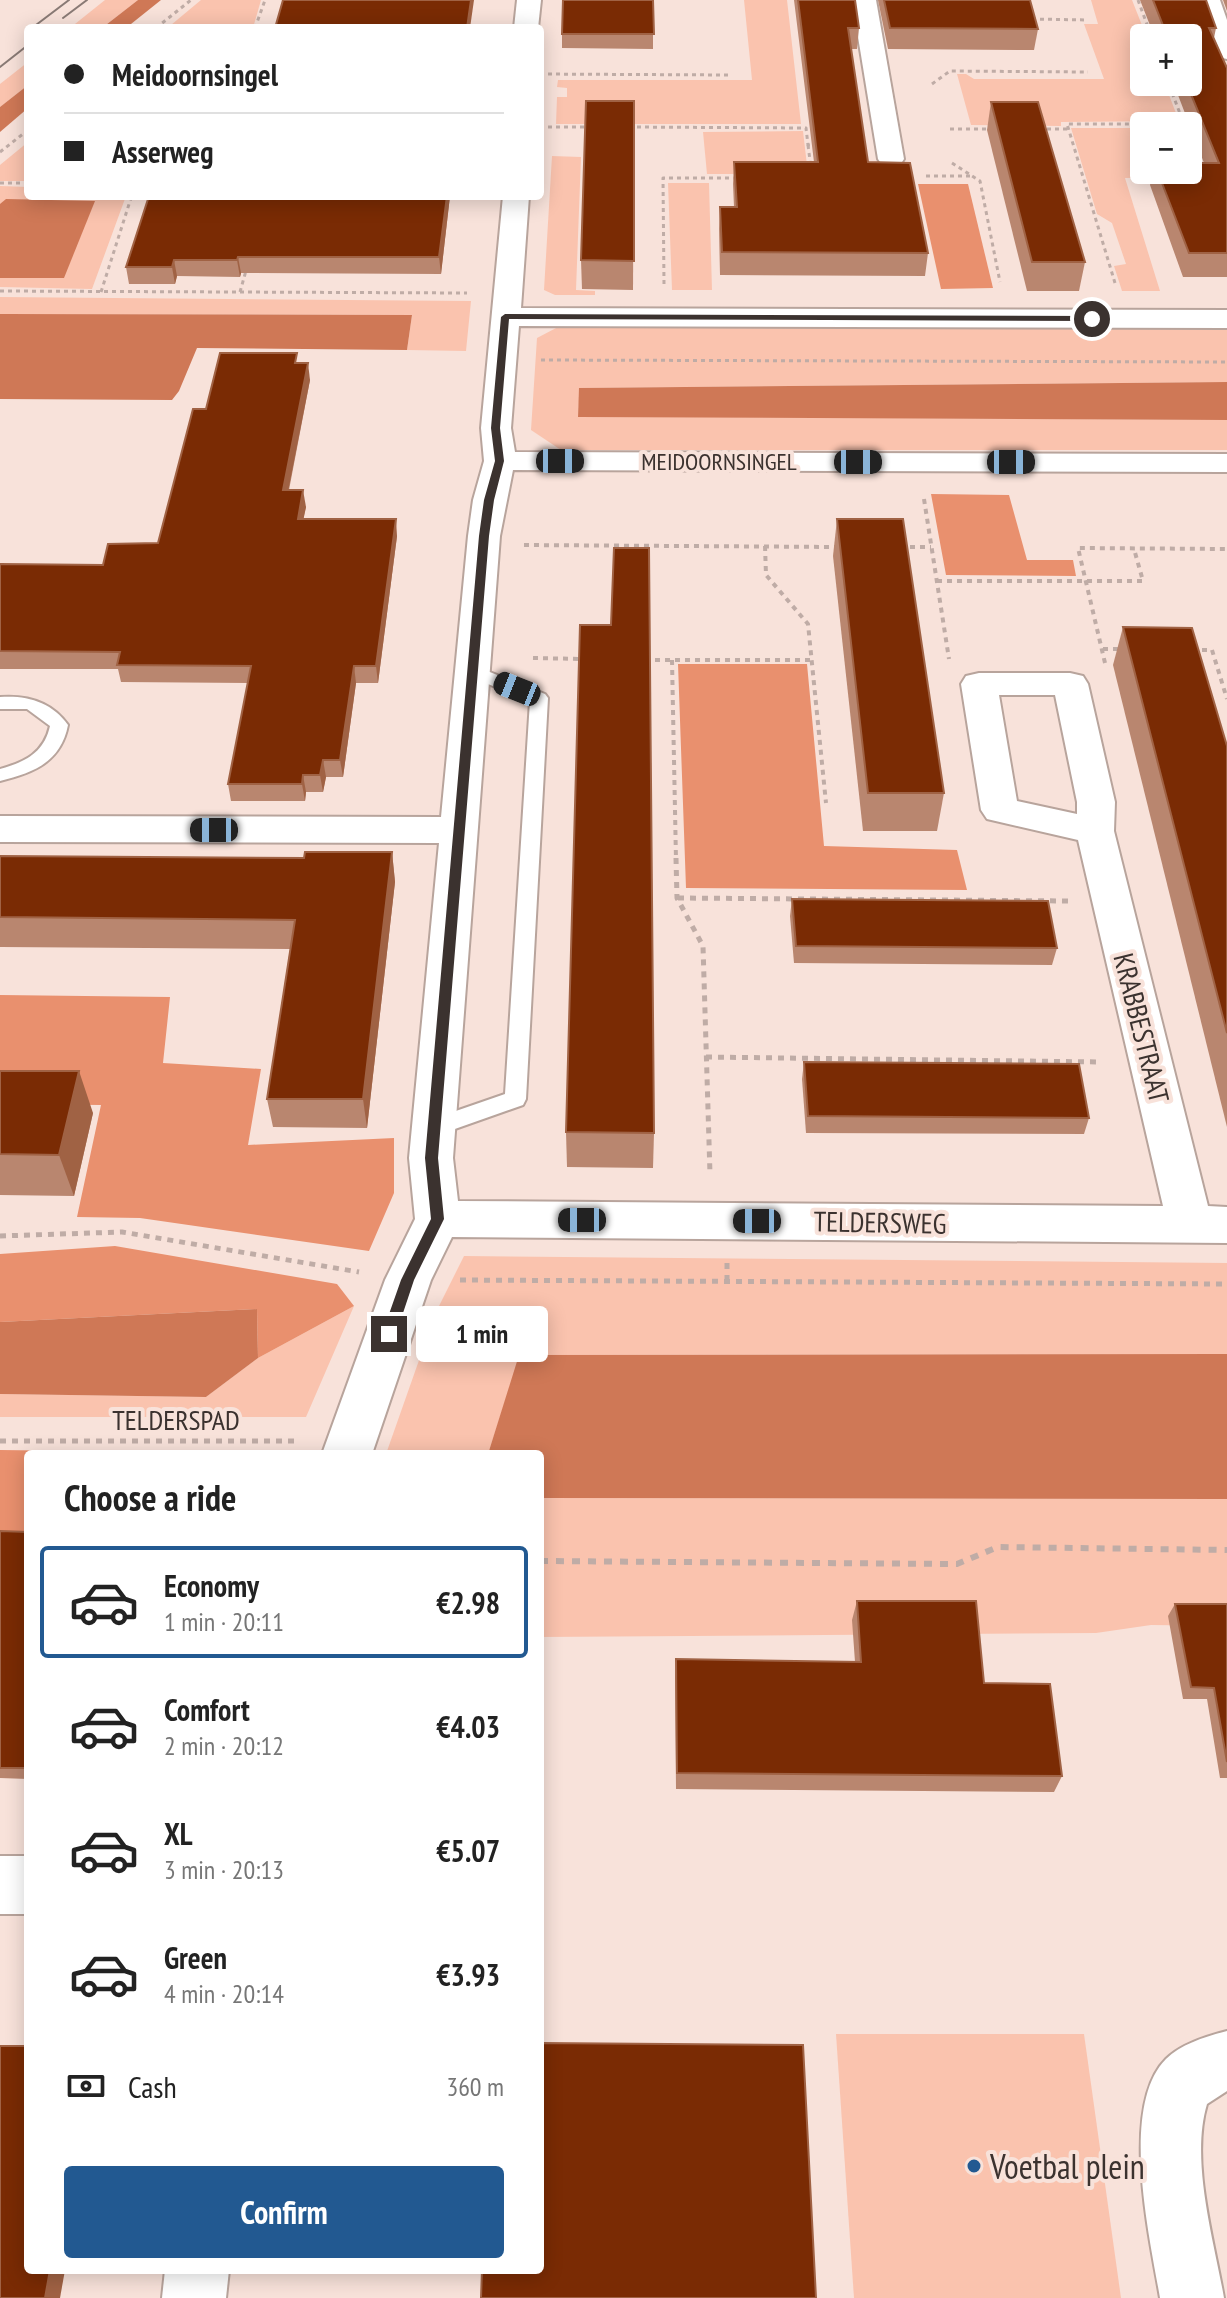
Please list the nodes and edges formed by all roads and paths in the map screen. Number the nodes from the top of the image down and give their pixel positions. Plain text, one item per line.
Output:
1 (191, 0) edge
2 (265, 0) edge
3 (529, 0) edge
4 (864, 0) edge
5 (1138, 0) edge
6 (1208, 0) edge
7 (1024, 19) edge
8 (1087, 20) dead end
9 (161, 24) edge
10 (256, 24) edge
11 (526, 24) edge
12 (1147, 24) edge
13 (1227, 52) edge
14 (1088, 72) dead end
15 (544, 74) edge
16 (729, 75) dead end
17 (932, 84) dead end
18 (1130, 125) edge
19 (544, 127) edge
20 (603, 127) edge
21 (618, 127) edge
22 (950, 129) dead end
23 (994, 129) edge
24 (1039, 129) edge
25 (1068, 129) junction
26 (24, 133) edge
27 (808, 145) junction
28 (0, 152) edge
29 (890, 152) joint
30 (952, 163) dead end
31 (926, 176) dead end
32 (973, 176) junction
33 (752, 178) edge
34 (812, 178) edge
35 (0, 183) edge
36 (24, 183) edge
37 (130, 200) edge
38 (516, 200) edge
39 (247, 265) edge
40 (664, 285) dead end
41 (1115, 285) dead end
42 (0, 291) edge
43 (101, 292) junction
44 (240, 292) junction
45 (506, 305) junction
46 (1007, 319) junction
47 (1227, 319) edge
48 (1227, 362) edge
49 (501, 369) junction
50 (500, 461) junction
51 (918, 462) junction
52 (1227, 463) edge
53 (483, 545) junction
54 (765, 546) junction
55 (840, 547) edge
56 (886, 547) edge
57 (931, 547) junction
58 (1134, 549) junction
59 (1227, 549) edge
60 (937, 581) junction
61 (1086, 582) junction
62 (1103, 649) junction
63 (1134, 649) edge
64 (1181, 650) edge
65 (589, 660) edge
66 (633, 660) edge
67 (672, 660) junction
68 (812, 660) junction
69 (473, 664) junction
70 (1099, 669) dead end
71 (979, 684) junction
72 (1227, 699) edge
73 (0, 703) edge
74 (0, 775) edge
75 (826, 803) dead end
76 (0, 829) edge
77 (459, 830) junction
78 (1095, 831) junction
79 (677, 898) junction
80 (1111, 901) junction
81 (706, 1057) junction
82 (1102, 1062) dead end
83 (435, 1127) junction
84 (710, 1174) dead end
85 (438, 1219) junction
86 (1208, 1225) edge
87 (0, 1236) edge
88 (408, 1280) junction
89 (1227, 1284) edge
90 (0, 1441) edge
91 (350, 1448) edge
92 (1227, 1550) edge
93 (544, 1561) edge
94 (0, 1885) edge
95 (24, 1885) edge
96 (1227, 2061) edge
97 (197, 2274) edge
98 (194, 2298) edge
99 (1192, 2298) edge

1 - 9 path
2 - 10 path
3 - 11 street
4 - 29 street
5 - 12 path
6 - 13 street
7 - 8 path
14 - 17 path
15 - 16 path
18 - 25 path
19 - 20 path
21 - 27 path
22 - 23 path
24 - 25 path
25 - 41 path
26 - 28 path
27 - 29 path
27 - 34 path
30 - 32 path
31 - 32 path
32 - 46 path
33 - 40 path
35 - 36 path
37 - 43 path
38 - 45 street
39 - 44 path
42 - 43 path
43 - 44 path
44 - 45 path
45 - 46 street
45 - 49 street
46 - 47 street
48 - 49 path
49 - 50 street
50 - 51 street, MEIDOORNSINGEL
50 - 53 street
51 - 52 street, MEIDOORNSINGEL
51 - 57 path
53 - 54 path
53 - 69 street
54 - 55 path
54 - 68 path
56 - 57 path
57 - 60 path
58 - 59 path
58 - 61 path
58 - 61 path
60 - 61 path
60 - 71 path
61 - 62 path
62 - 63 path
62 - 70 path
64 - 72 path
65 - 69 path
66 - 67 path
67 - 68 path
67 - 79 path
68 - 75 path
69 - 77 street
69 - 83 lane
71 - 78 street
71 - 78 street, KRABBESTRAAT
73 - 74 lane
76 - 77 street
77 - 83 street
78 - 80 street, KRABBESTRAAT
79 - 80 path
79 - 81 path
80 - 86 street, KRABBESTRAAT
81 - 82 path
81 - 84 path
83 - 85 street
85 - 86 street, TELDERSWEG
85 - 88 street
87 - 88 path
88 - 89 path
88 - 91 street
90 - 91 path, TELDERSPAD
92 - 93 path
94 - 95 street
96 - 99 street
97 - 98 street

